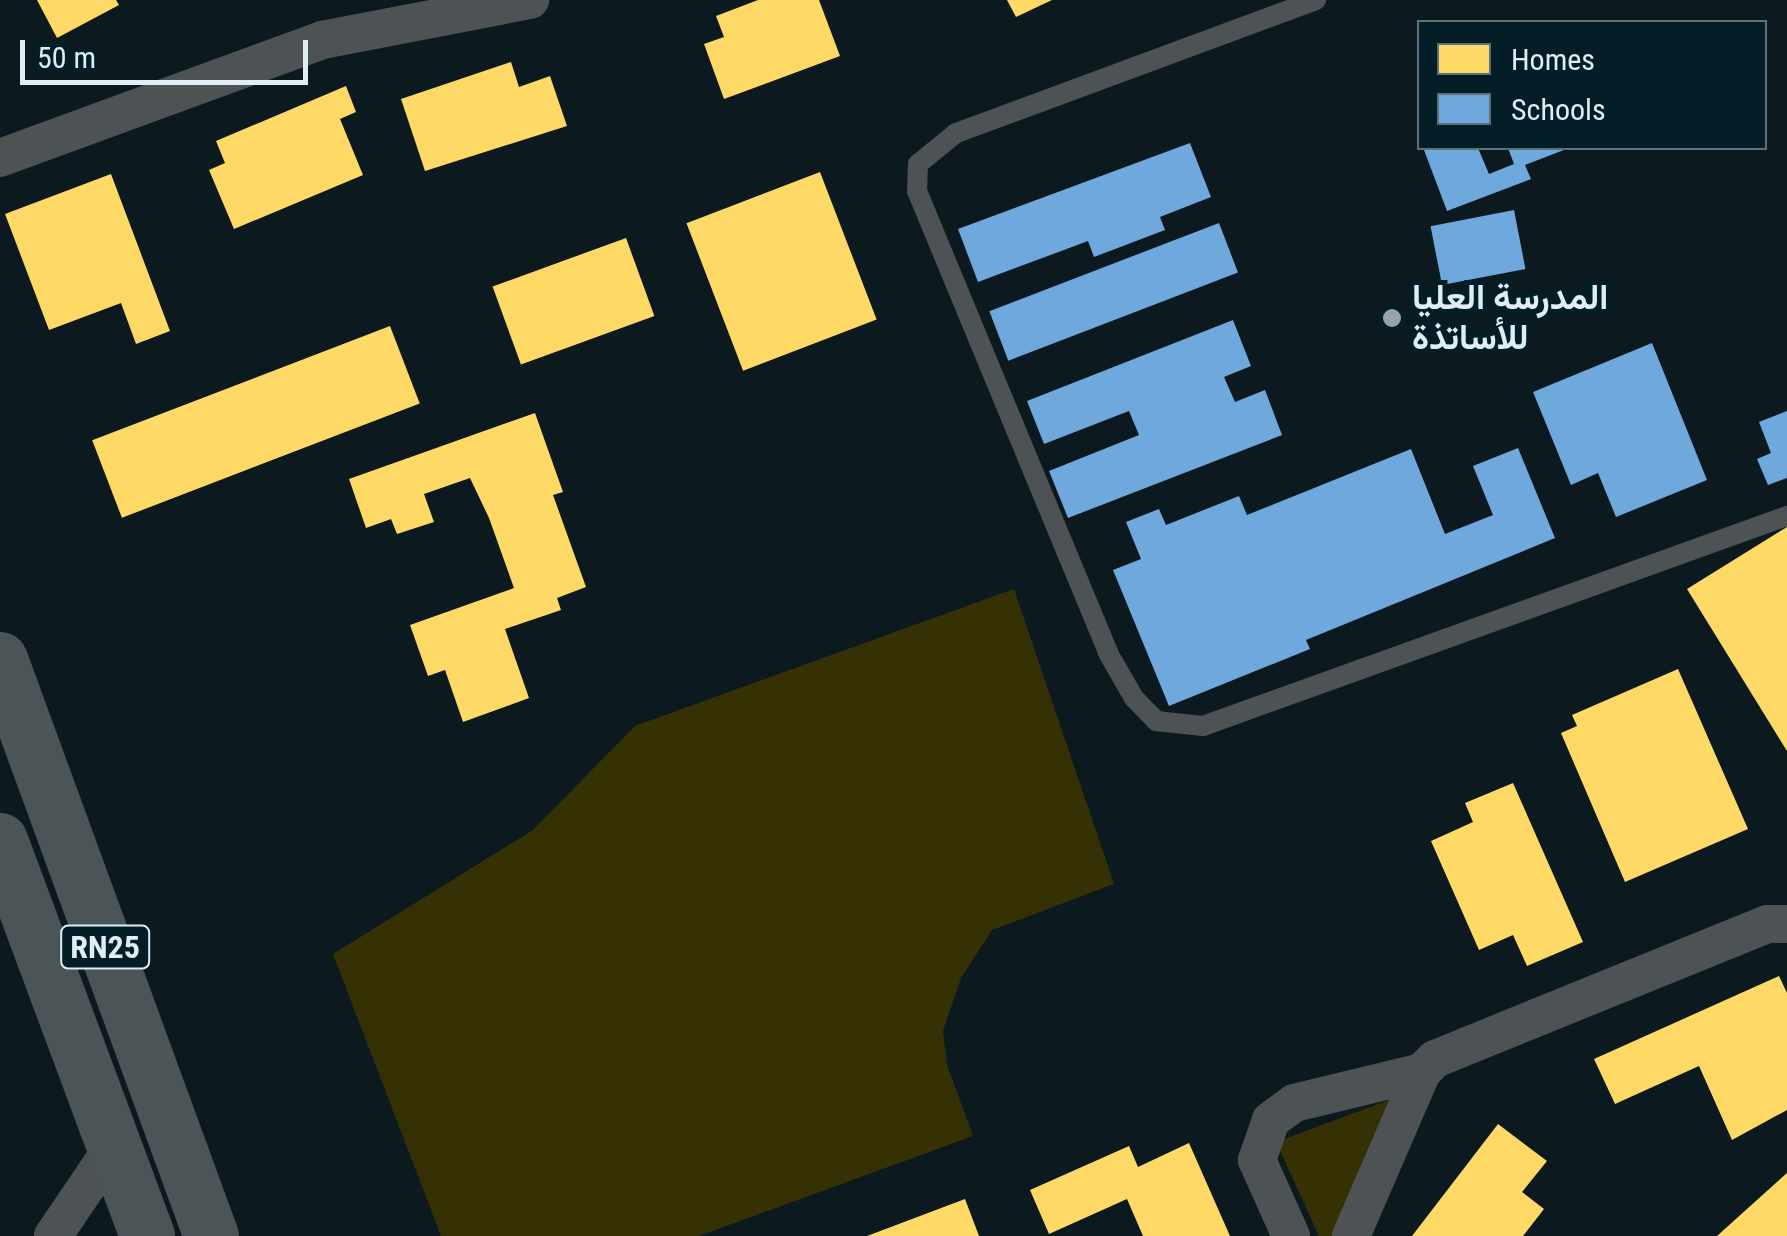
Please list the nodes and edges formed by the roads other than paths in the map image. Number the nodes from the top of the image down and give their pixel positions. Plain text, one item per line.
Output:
1 (530, 0) edge
2 (1316, 0) edge
3 (0, 158) edge
4 (1787, 516) edge
5 (0, 658) edge
6 (0, 840) edge
7 (1787, 924) edge
8 (1422, 1072) junction
9 (114, 1146) junction
10 (52, 1236) edge
11 (147, 1236) edge
12 (211, 1236) edge
13 (1291, 1236) edge
14 (1351, 1236) edge

1 - 3 street
2 - 4 lane
5 - 12 main road, RN25
6 - 9 main road, RN25
7 - 8 street
8 - 13 street
8 - 14 street
9 - 10 street
9 - 11 main road, RN25

